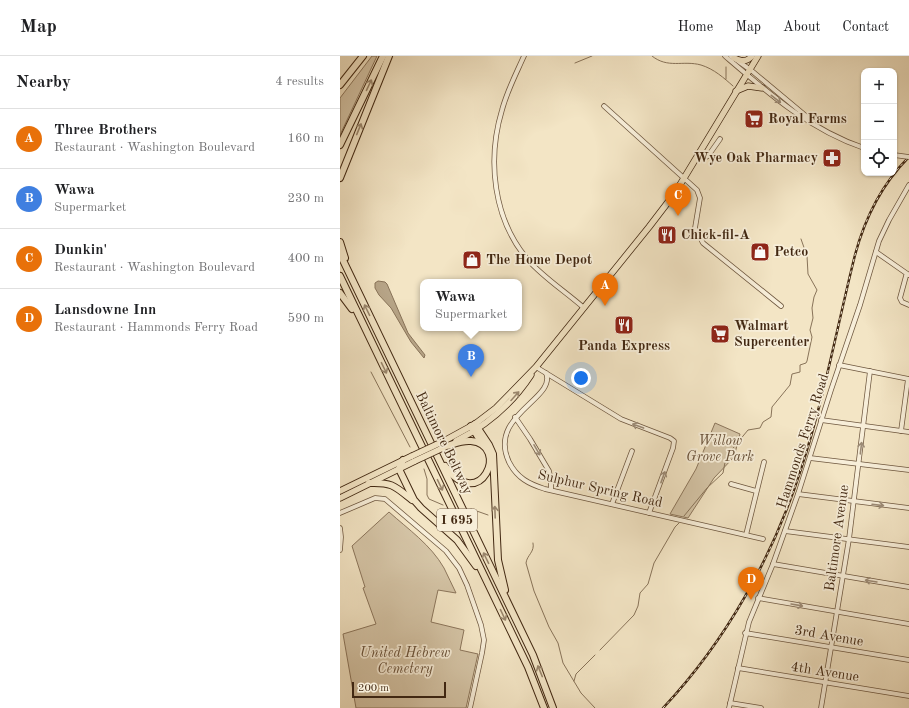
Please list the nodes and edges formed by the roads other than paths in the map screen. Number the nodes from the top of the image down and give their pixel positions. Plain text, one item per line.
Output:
1 (363, 56) edge
2 (383, 56) edge
3 (389, 56) edge
4 (524, 56) edge
5 (725, 56) edge
6 (752, 56) edge
7 (758, 56) edge
8 (732, 57) edge
9 (748, 72) junction
10 (340, 85) edge
11 (762, 88) junction
12 (736, 91) junction
13 (604, 106) dead end
14 (816, 125) junction
15 (720, 139) dead end
16 (340, 145) edge
17 (861, 147) edge
18 (699, 154) junction
19 (897, 155) edge
20 (706, 157) junction
21 (909, 157) edge
22 (703, 162) dead end
23 (340, 178) edge
24 (684, 179) junction
25 (909, 185) edge
26 (340, 242) edge
27 (876, 252) junction
28 (340, 254) edge
29 (908, 275) edge
30 (340, 276) edge
31 (353, 281) junction
32 (340, 292) edge
33 (909, 305) edge
34 (781, 306) dead end
35 (584, 308) junction
36 (367, 333) junction
37 (839, 365) junction
38 (536, 367) junction
39 (870, 371) junction
40 (546, 373) junction
41 (908, 379) edge
42 (516, 417) junction
43 (821, 420) junction
44 (864, 426) junction
45 (475, 427) junction
46 (901, 431) junction
47 (909, 432) edge
48 (445, 444) junction
49 (484, 447) junction
50 (434, 451) junction
51 (632, 451) dead end
52 (810, 458) junction
53 (414, 459) junction
54 (403, 460) junction
55 (764, 462) dead end
56 (859, 463) junction
57 (399, 470) junction
58 (909, 470) edge
59 (369, 483) junction
60 (731, 484) dead end
61 (551, 490) junction
62 (340, 491) edge
63 (756, 491) junction
64 (798, 494) junction
65 (340, 498) edge
66 (854, 501) junction
67 (612, 504) junction
68 (421, 508) junction
69 (909, 508) edge
70 (649, 512) junction
71 (340, 514) edge
72 (340, 528) edge
73 (786, 531) junction
74 (746, 535) junction
75 (763, 539) dead end
76 (849, 539) junction
77 (909, 546) edge
78 (340, 550) edge
79 (773, 564) junction
80 (844, 576) junction
81 (909, 587) edge
82 (494, 597) junction
83 (758, 598) junction
84 (837, 612) junction
85 (515, 618) junction
86 (909, 624) edge
87 (745, 633) junction
88 (832, 647) junction
89 (909, 660) edge
90 (738, 668) junction
91 (826, 683) junction
92 (909, 696) edge
93 (730, 703) junction
94 (470, 708) edge
95 (544, 708) edge
96 (553, 708) edge
97 (729, 708) edge
98 (761, 708) edge
99 (821, 708) edge

1 - 10 highway
16 -> 2 highway
23 -> 3 highway
4 - 35 street
5 - 9 street
6 - 8 main road
7 - 9 main road
8 - 9 street
9 - 11 street
9 - 12 main road
9 - 14 street
11 - 12 main road
11 -> 14 street
12 - 18 main road
13 - 24 street
14 - 17 street
15 - 20 street
18 - 20 street
18 - 24 main road
19 - 21 street, bridge
20 - 22 street
24 - 34 street
24 - 35 main road
25 - 27 street, Hammonds Ferry Road
26 - 31 highway
27 - 29 street
27 - 37 street, Hammonds Ferry Road
28 - 31 highway, Baltimore Beltway / I 695
29 - 33 street
30 - 36 highway, Baltimore Beltway / I 695
50 -> 31 highway, Baltimore Beltway / I 695
32 - 36 highway
35 - 38 main road
36 -> 82 highway, Baltimore Beltway / I 695
37 - 39 street
37 - 43 street, Hammonds Ferry Road
38 - 40 street
38 - 45 main road
39 - 41 street
39 - 44 street, Baltimore Avenue
40 - 42 street, Sulphur Spring Road
70 -> 40 street
41 - 46 street
42 -> 61 street
42 - 61 street, Sulphur Spring Road
43 - 44 street
43 - 52 street, Hammonds Ferry Road
44 - 46 street
56 -> 44 street, Baltimore Avenue
45 - 48 main road
45 - 49 highway
85 -> 45 highway
46 - 47 street
48 - 49 highway
48 - 53 main road, bridge
49 - 50 highway
85 -> 50 highway, Baltimore Beltway / I 695
51 - 67 street
52 - 56 street
52 - 64 street, Hammonds Ferry Road
53 - 54 main road
53 - 57 main road
54 - 57 highway
54 - 62 main road
55 - 63 street
56 - 58 street
56 - 66 street, Baltimore Avenue
57 - 59 main road
57 - 68 highway
59 - 65 main road
59 - 68 highway
60 - 63 street
61 - 67 street, Sulphur Spring Road
63 - 74 street
64 - 66 street
64 - 73 street, Hammonds Ferry Road
66 -> 69 street
66 - 76 street, Baltimore Avenue
67 - 70 street, Sulphur Spring Road
68 - 82 highway
70 - 74 street, Sulphur Spring Road
71 - 94 street
72 - 78 street
73 - 76 street
73 - 79 street, Hammonds Ferry Road
74 - 75 street, Sulphur Spring Road
76 - 77 street
76 - 80 street, Baltimore Avenue
79 - 80 street
79 - 83 street, Hammonds Ferry Road
81 -> 80 street
80 - 84 street, Baltimore Avenue
82 -> 95 highway, Baltimore Beltway / I 695
83 -> 84 street
83 - 87 street, Hammonds Ferry Road
84 - 86 street
84 - 88 street, Baltimore Avenue
96 -> 85 highway, Baltimore Beltway / I 695
87 - 88 street, 3rd Avenue
87 - 90 street, Hammonds Ferry Road
88 - 89 street, 3rd Avenue
88 - 91 street, Baltimore Avenue
90 - 91 street, 4th Avenue
90 - 93 street, Hammonds Ferry Road
91 - 92 street, 4th Avenue
91 - 99 street, Baltimore Avenue
93 - 97 street, Hammonds Ferry Road
93 - 98 street

